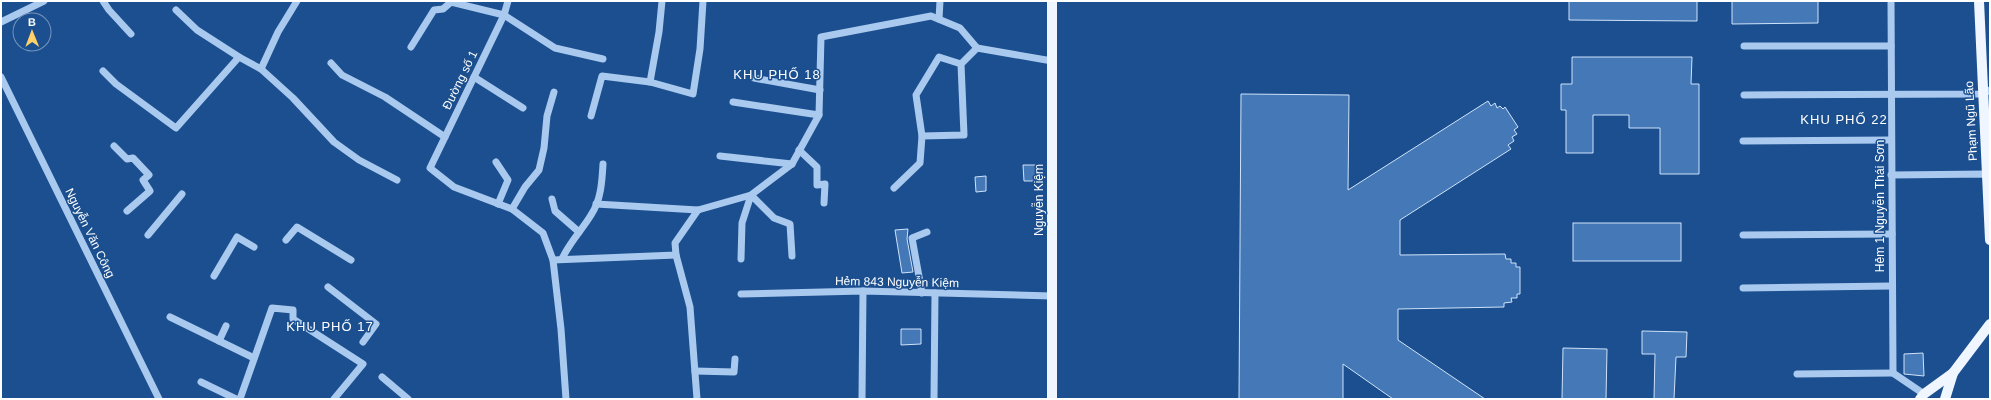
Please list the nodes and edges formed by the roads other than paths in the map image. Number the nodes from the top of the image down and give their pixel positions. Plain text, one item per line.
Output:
1 (44, 1) edge
2 (103, 1) edge
3 (297, 1) edge
4 (508, 1) edge
5 (662, 1) edge
6 (702, 1) edge
7 (940, 1) edge
8 (1052, 1) edge
9 (1891, 1) edge
10 (1979, 1) edge
11 (176, 10) dead end
12 (504, 15) junction
13 (940, 19) junction
14 (1, 22) edge
15 (131, 34) dead end
16 (411, 46) dead end
17 (1744, 46) dead end
18 (1891, 46) junction
19 (977, 48) junction
20 (239, 57) junction
21 (603, 59) dead end
22 (1052, 61) junction
23 (331, 63) dead end
24 (961, 64) junction
25 (260, 69) junction
26 (103, 71) dead end
27 (1, 77) edge
28 (474, 77) junction
29 (754, 78) dead end
30 (650, 82) junction
31 (820, 90) junction
32 (554, 92) dead end
33 (1987, 92) edge
34 (1744, 95) dead end
35 (1891, 95) junction
36 (733, 102) dead end
37 (523, 108) dead end
38 (819, 115) junction
39 (591, 116) dead end
40 (922, 136) junction
41 (445, 137) junction
42 (1890, 140) junction
43 (1743, 141) dead end
44 (114, 146) dead end
45 (799, 150) junction
46 (720, 156) dead end
47 (496, 162) dead end
48 (603, 164) dead end
49 (792, 164) junction
50 (1891, 175) junction
51 (1988, 176) edge
52 (397, 180) dead end
53 (894, 188) dead end
54 (182, 194) dead end
55 (750, 195) junction
56 (552, 199) dead end
57 (824, 203) dead end
58 (498, 204) junction
59 (596, 204) junction
60 (512, 209) junction
61 (698, 210) junction
62 (127, 211) dead end
63 (580, 232) junction
64 (927, 232) dead end
65 (1892, 234) junction
66 (148, 235) dead end
67 (1743, 236) dead end
68 (286, 240) dead end
69 (1990, 240) edge
70 (254, 247) dead end
71 (676, 255) junction
72 (792, 256) dead end
73 (562, 259) junction
74 (741, 259) dead end
75 (351, 260) dead end
76 (553, 260) junction
77 (214, 276) dead end
78 (1892, 286) junction
79 (328, 287) dead end
80 (1744, 288) dead end
81 (863, 291) junction
82 (922, 293) junction
83 (935, 293) junction
84 (741, 294) dead end
85 (1052, 296) junction
86 (170, 317) dead end
87 (1990, 324) edge
88 (226, 326) dead end
89 (219, 341) junction
90 (363, 342) dead end
91 (254, 358) junction
92 (735, 359) dead end
93 (694, 370) junction
94 (1892, 373) junction
95 (1953, 373) junction
96 (1797, 374) dead end
97 (382, 377) dead end
98 (201, 382) dead end
99 (1922, 396) edge
100 (159, 399) edge
101 (236, 399) edge
102 (240, 399) edge
103 (334, 399) edge
104 (408, 399) edge
105 (566, 399) edge
106 (697, 399) edge
107 (862, 399) edge
108 (934, 399) edge
109 (1052, 399) edge
110 (1945, 399) edge

1 - 14 street
2 - 15 street
3 - 25 street
4 - 12 street, Đường số 1
5 - 30 street
6 - 30 street
7 - 13 street
8 - 22 main road, Nguyễn Kiệm
9 - 18 street, Hẻm 1 Nguyễn Thái Sơn
10 - 33 main road, Phạm Ngũ Lão
11 - 20 street
12 - 16 street
12 - 21 street
12 - 28 street, Đường số 1
13 - 19 street
13 - 31 street
17 - 18 street
18 - 35 street, Hẻm 1 Nguyễn Thái Sơn
19 - 22 street
19 - 24 street
20 - 25 street
20 - 26 street
22 - 85 main road, Nguyễn Kiệm
23 - 41 street
24 - 40 street
24 - 40 street
25 - 52 street
27 - 100 street, Nguyễn Văn Công
28 - 37 street
28 - 41 street, Đường số 1
29 - 31 street
30 - 39 street
31 - 38 street
32 - 60 street
33 - 35 street
33 - 51 main road, Phạm Ngũ Lão
34 - 35 street
35 - 42 street, Hẻm 1 Nguyễn Thái Sơn
36 - 38 street
38 - 45 street
40 - 53 street
41 - 58 street, Đường số 1
42 - 43 street
42 - 50 street, Hẻm 1 Nguyễn Thái Sơn
44 - 62 street
45 - 49 street
45 - 57 street
46 - 49 street
47 - 58 street
48 - 59 street
49 - 55 street
50 - 51 street
50 - 65 street, Hẻm 1 Nguyễn Thái Sơn
51 - 69 main road, Phạm Ngũ Lão
54 - 66 street
55 - 61 street
55 - 72 street
55 - 74 street
56 - 63 street
58 - 60 street
59 - 61 street
59 - 63 street
60 - 76 street
61 - 71 street
63 - 73 street
64 - 82 street
65 - 67 street
65 - 78 street, Hẻm 1 Nguyễn Thái Sơn
68 - 75 street
70 - 77 street
71 - 73 street
71 - 93 street
73 - 76 street
76 - 105 street
78 - 80 street
78 - 94 street, Hẻm 1 Nguyễn Thái Sơn
79 - 90 street
81 - 82 street, Hẻm 843 Nguyễn Kiệm
81 - 84 street, Hẻm 843 Nguyễn Kiệm
81 - 107 street
82 - 83 street, Hẻm 843 Nguyễn Kiệm
83 - 85 street, Hẻm 843 Nguyễn Kiệm
83 - 108 street
85 - 109 main road, Nguyễn Kiệm
86 - 89 street
87 - 95 main road
88 - 89 street
89 - 91 street
91 - 102 street
91 - 103 street
92 - 93 street
93 - 106 street
94 - 96 street
94 - 99 street
95 - 99 main road
95 - 110 main road
97 - 104 street
98 - 101 street

